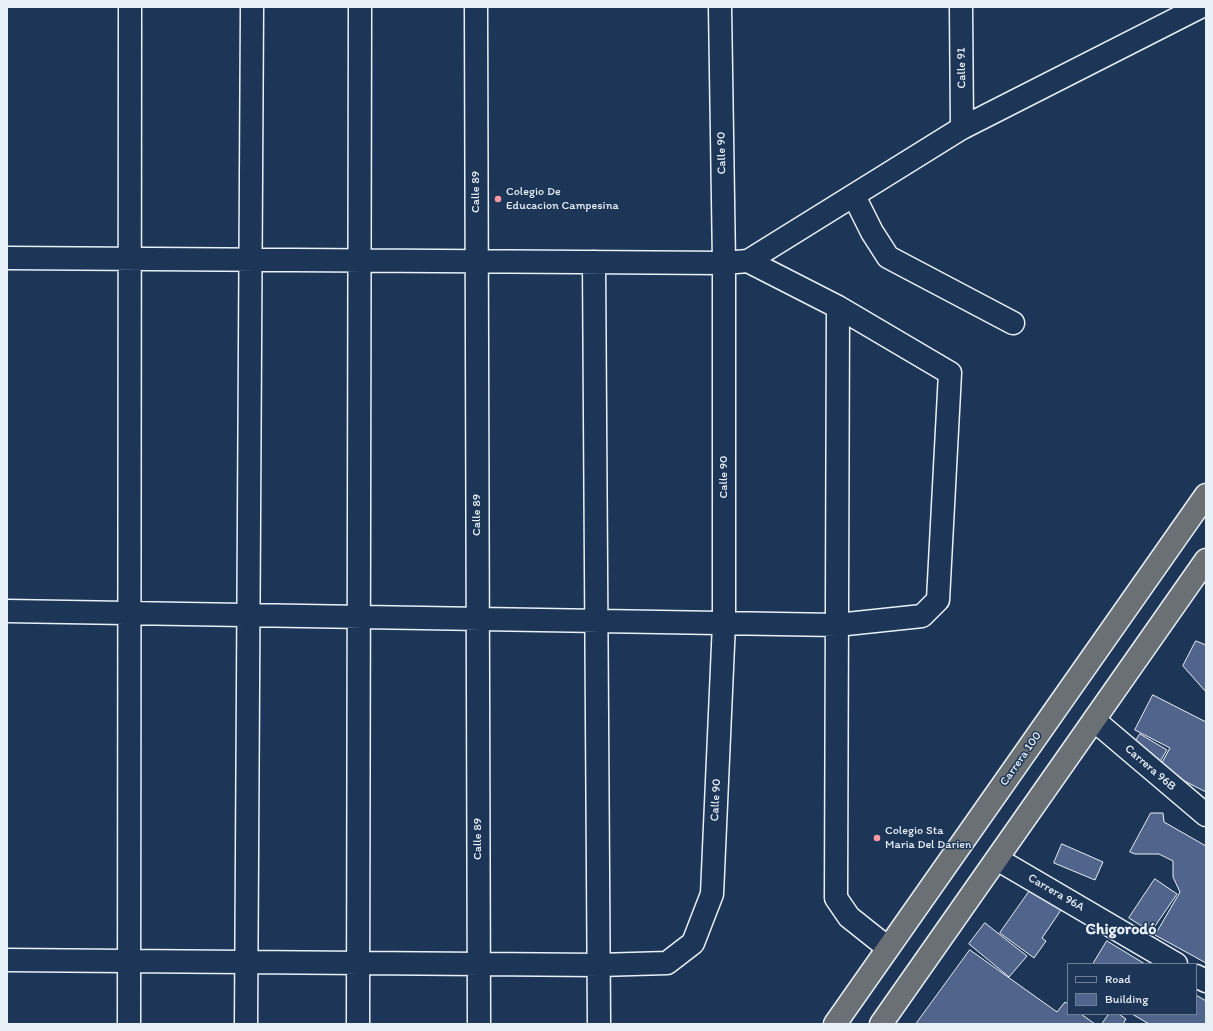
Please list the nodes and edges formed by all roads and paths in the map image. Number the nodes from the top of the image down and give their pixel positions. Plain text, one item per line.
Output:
1 (130, 7) edge
2 (252, 7) edge
3 (360, 7) edge
4 (476, 7) edge
5 (720, 7) edge
6 (961, 7) edge
7 (1200, 7) edge
8 (962, 128) junction
9 (854, 196) junction
10 (7, 258) edge
11 (130, 259) junction
12 (251, 260) junction
13 (359, 261) junction
14 (477, 261) junction
15 (748, 261) junction
16 (594, 262) junction
17 (724, 263) junction
18 (838, 307) junction
19 (1013, 323) dead end
20 (1206, 495) edge
21 (1206, 560) edge
22 (7, 611) edge
23 (129, 614) junction
24 (248, 615) junction
25 (358, 617) junction
26 (478, 619) junction
27 (597, 621) junction
28 (724, 623) junction
29 (837, 625) junction
30 (1094, 720) junction
31 (1206, 815) edge
32 (997, 859) junction
33 (888, 948) junction
34 (7, 960) edge
35 (129, 961) junction
36 (246, 962) junction
37 (358, 963) junction
38 (1174, 963) edge
39 (479, 964) junction
40 (599, 965) junction
41 (1197, 976) edge
42 (1206, 981) edge
43 (129, 1024) edge
44 (246, 1024) edge
45 (358, 1024) edge
46 (479, 1024) edge
47 (599, 1024) edge
48 (835, 1024) edge
49 (881, 1024) edge

1 - 11 street
2 - 12 street
3 - 13 street
4 - 14 street, Calle 89
5 - 17 street, Calle 90
6 - 8 street, Calle 91
7 - 8 street
8 - 9 street
9 - 15 street
9 - 19 street
10 - 11 street
11 - 12 street
11 - 23 street
12 - 13 street
12 - 24 street
13 - 14 street
13 - 25 street
14 - 16 street
14 - 26 street, Calle 89
15 - 17 street
15 - 18 street
16 - 17 street
16 - 27 street
17 - 28 street, Calle 90
18 - 29 street
18 - 29 street
20 - 33 highway, Carrera 100
21 - 30 highway
22 - 23 street
23 - 24 street
23 - 35 street
24 - 25 street
24 - 36 street
25 - 26 street
25 - 37 street
26 - 27 street
26 - 39 street, Calle 89
27 - 28 street
27 - 40 street
28 - 29 street
28 - 40 street, Calle 90
29 - 33 street
30 - 31 street, Carrera 96B
30 - 32 highway
32 - 38 street, Carrera 96A
32 - 49 highway
33 - 48 highway, Carrera 100
34 - 35 street
35 - 36 street
35 - 43 street
36 - 37 street
36 - 44 street
37 - 39 street
37 - 45 street
39 - 40 street
39 - 46 street, Calle 89
40 - 47 street
41 - 42 street

